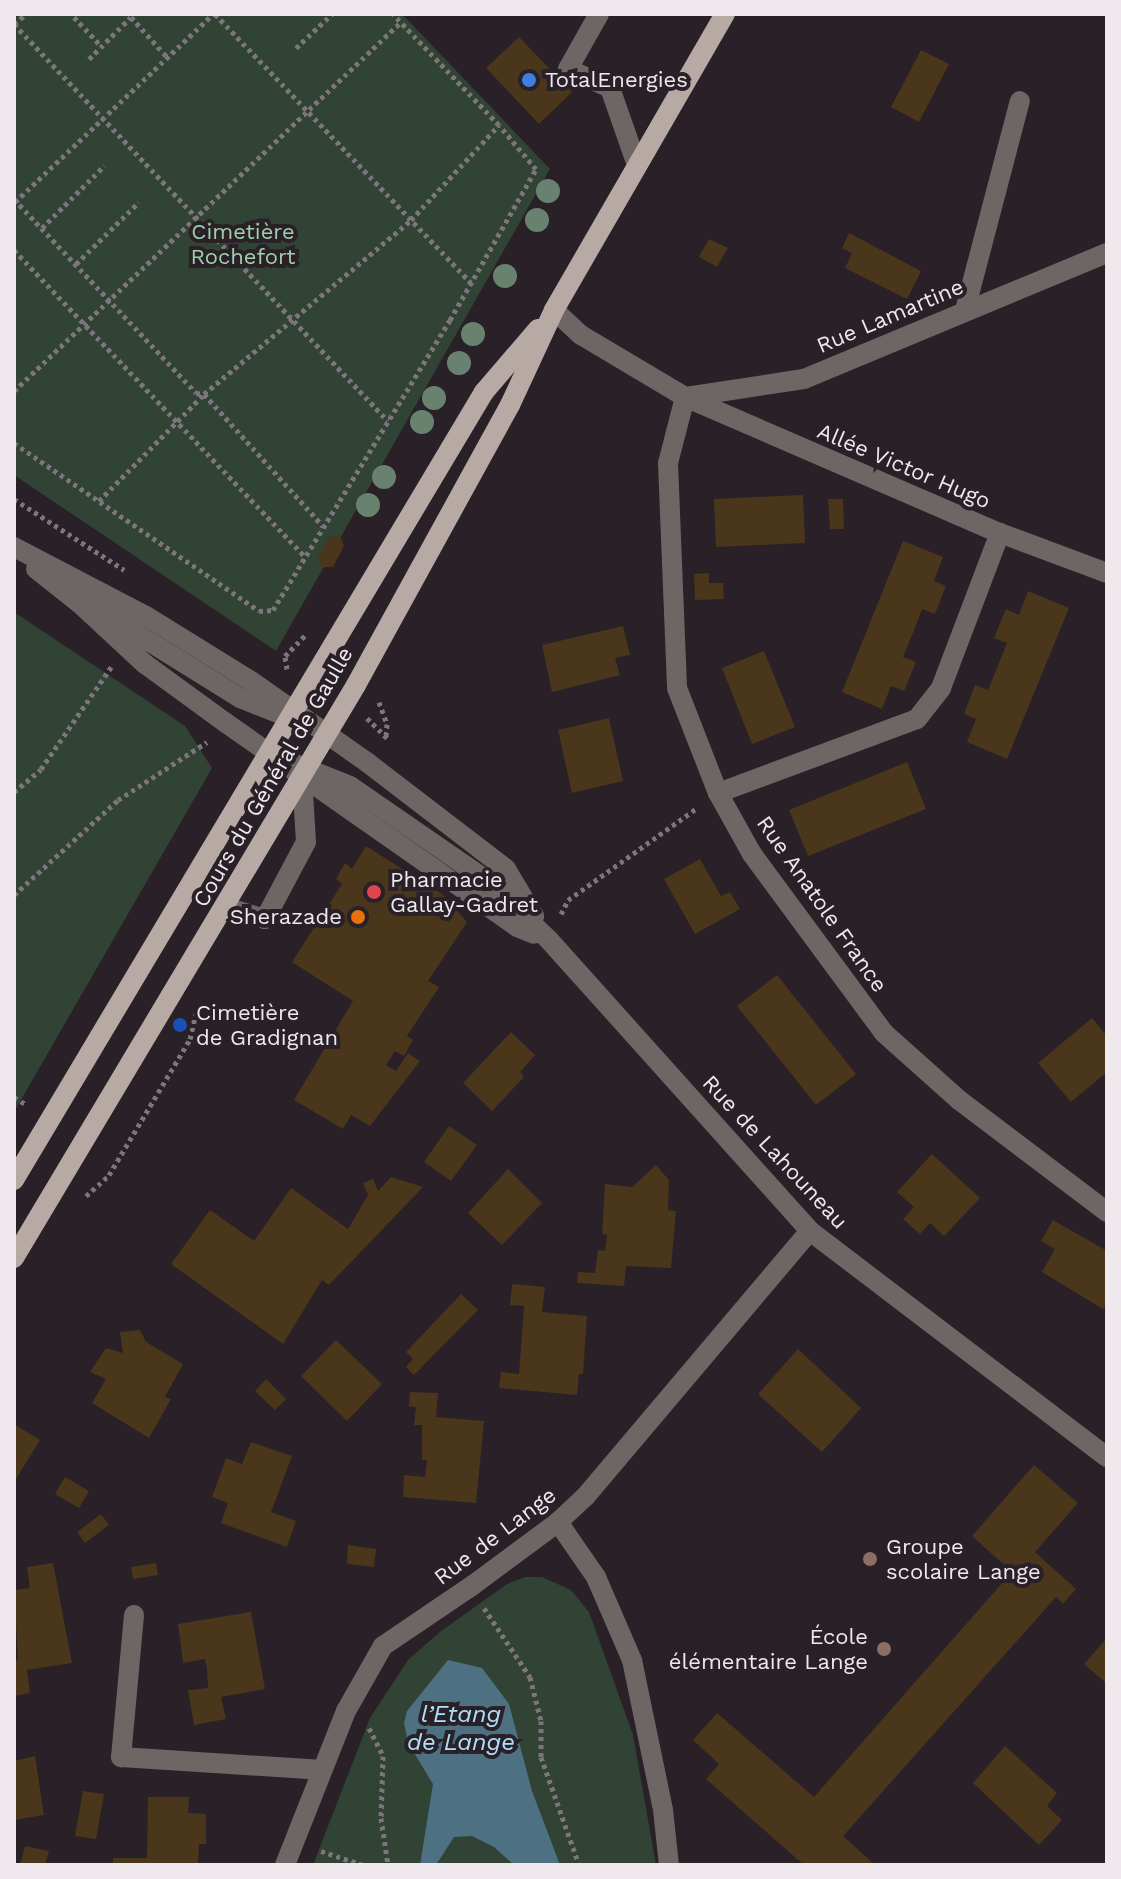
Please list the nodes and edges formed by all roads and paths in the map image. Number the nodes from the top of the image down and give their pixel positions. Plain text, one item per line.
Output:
1 (26, 14) edge
2 (214, 14) edge
3 (332, 14) edge
4 (393, 14) edge
5 (599, 14) edge
6 (725, 14) edge
7 (133, 16) edge
8 (74, 17) dead end
9 (401, 22) junction
10 (14, 24) edge
11 (101, 46) junction
12 (296, 48) dead end
13 (168, 58) junction
14 (89, 59) dead end
15 (1020, 101) dead end
16 (307, 111) junction
17 (105, 119) junction
18 (499, 125) junction
19 (637, 165) junction
20 (104, 166) dead end
21 (15, 201) edge
22 (139, 202) dead end
23 (196, 215) junction
24 (411, 220) junction
25 (42, 228) junction
26 (14, 250) edge
27 (1107, 253) edge
28 (76, 264) junction
29 (471, 283) junction
30 (109, 298) junction
31 (554, 310) junction
32 (965, 310) junction
33 (295, 320) junction
34 (83, 323) junction
35 (14, 391) edge
36 (204, 394) junction
37 (685, 397) junction
38 (388, 421) junction
39 (178, 423) junction
40 (14, 443) edge
41 (99, 501) junction
42 (323, 526) junction
43 (1000, 533) junction
44 (14, 549) edge
45 (304, 556) junction
46 (1107, 573) edge
47 (78, 602) junction
48 (126, 645) junction
49 (246, 690) junction
50 (376, 698) dead end
51 (292, 714) junction
52 (327, 734) junction
53 (217, 736) dead end
54 (381, 746) dead end
55 (268, 753) junction
56 (304, 773) junction
57 (14, 792) edge
58 (718, 793) junction
59 (14, 895) edge
60 (225, 907) junction
61 (549, 940) junction
62 (14, 1097) edge
63 (28, 1105) dead end
64 (14, 1180) edge
65 (1107, 1212) edge
66 (810, 1231) junction
67 (14, 1258) edge
68 (1107, 1457) edge
69 (558, 1522) junction
70 (473, 1585) junction
71 (134, 1615) dead end
72 (346, 1711) junction
73 (320, 1770) junction
74 (293, 1842) junction
75 (285, 1865) edge
76 (363, 1865) edge
77 (388, 1865) edge
78 (579, 1865) edge
79 (669, 1865) edge

1 - 10 path
2 - 13 path
2 - 16 path
3 - 12 path
4 - 9 path
5 - 19 street
6 - 19 main road, Cours du Général de Gaulle
7 - 11 path
7 - 13 path
8 - 11 path
9 - 16 path
9 - 18 path
10 - 17 path
11 - 14 path
13 - 17 path
15 - 32 street
16 - 23 path
16 - 24 path
17 - 21 path
17 - 23 path
18 - 24 path
18 - 29 path
19 - 31 main road, Cours du Général de Gaulle
20 - 25 path
21 - 25 path
22 - 28 path
23 - 30 path
23 - 33 path
24 - 29 path
24 - 33 path
25 - 28 path
26 - 34 path
27 - 32 street, Rue Lamartine
28 - 30 path
29 - 38 path
30 - 34 path
30 - 36 path
31 - 37 street
31 - 51 main road, Cours du Général de Gaulle
31 - 52 main road, Cours du Général de Gaulle
32 - 37 street, Rue Lamartine
33 - 36 path
33 - 38 path
34 - 35 path
34 - 39 path
36 - 39 path
36 - 42 path
37 - 43 street, Allée Victor Hugo
37 - 58 street, Rue Anatole France
38 - 42 path
39 - 41 path
39 - 45 path
40 - 41 path
41 - 45 path
42 - 45 path
43 - 46 street, Allée Victor Hugo
43 - 58 street
44 - 47 street
44 - 49 street
47 - 48 street, Rue de Lahouneau
47 - 49 street
48 - 55 street, Rue de Lahouneau
48 - 57 path
49 - 51 street, Rue de Lahouneau
50 - 54 path
51 - 52 street, Rue de Lahouneau
51 - 55 main road, Cours du Général de Gaulle
52 - 56 main road, Cours du Général de Gaulle
52 - 61 street, Rue de Lahouneau
53 - 59 path
55 - 56 street, Rue de Lahouneau
55 - 64 main road, Cours du Général de Gaulle
56 - 60 main road, Cours du Général de Gaulle
56 - 60 street
56 - 61 street, Rue de Lahouneau
58 - 61 path
58 - 65 street, Rue Anatole France
60 - 67 main road, Cours du Général de Gaulle
61 - 66 street, Rue de Lahouneau
62 - 63 path
66 - 68 street, Rue de Lahouneau
66 - 69 street, Rue de Lange
69 - 70 street, Rue de Lange
69 - 79 street
70 - 72 street, Rue de Lange
70 - 78 path
71 - 73 street
72 - 73 street, Rue de Lange
72 - 77 path
73 - 74 street, Rue de Lange
74 - 75 street, Rue de Lange
74 - 76 path

